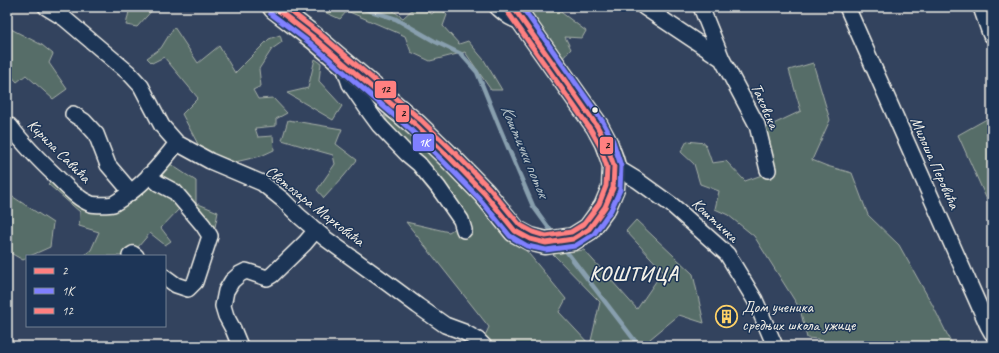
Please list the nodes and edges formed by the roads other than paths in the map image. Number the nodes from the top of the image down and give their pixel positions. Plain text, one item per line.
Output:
1 (46, 7) edge
2 (274, 7) edge
3 (497, 7) edge
4 (644, 7) edge
5 (701, 7) edge
6 (846, 7) edge
7 (983, 7) edge
8 (518, 14) edge
9 (992, 33) edge
10 (722, 59) junction
11 (342, 62) junction
12 (73, 114) dead end
13 (10, 126) dead end
14 (177, 143) junction
15 (614, 166) junction
16 (768, 170) dead end
17 (149, 175) junction
18 (131, 192) junction
19 (316, 230) junction
20 (464, 230) dead end
21 (166, 278) edge
22 (992, 333) edge
23 (240, 346) edge
24 (484, 346) edge
25 (776, 346) edge

1 - 14 street, Светозара Марковића
2 - 11 main road
3 - 8 street
4 - 10 street, Таковска
5 - 10 street, Таковска
6 - 22 street, Милоша Перовића
7 - 9 street
8 - 15 main road
10 - 16 street, Таковска
11 - 15 main road
11 - 20 street
12 - 18 street
13 - 18 street, Кирила Савића
14 - 17 street, Кирила Савића
14 - 19 street, Светозара Марковића
15 - 25 street, Коштичка
17 - 18 street, Кирила Савића
17 - 21 street
19 - 23 street
19 - 24 street, Светозара Марковића

